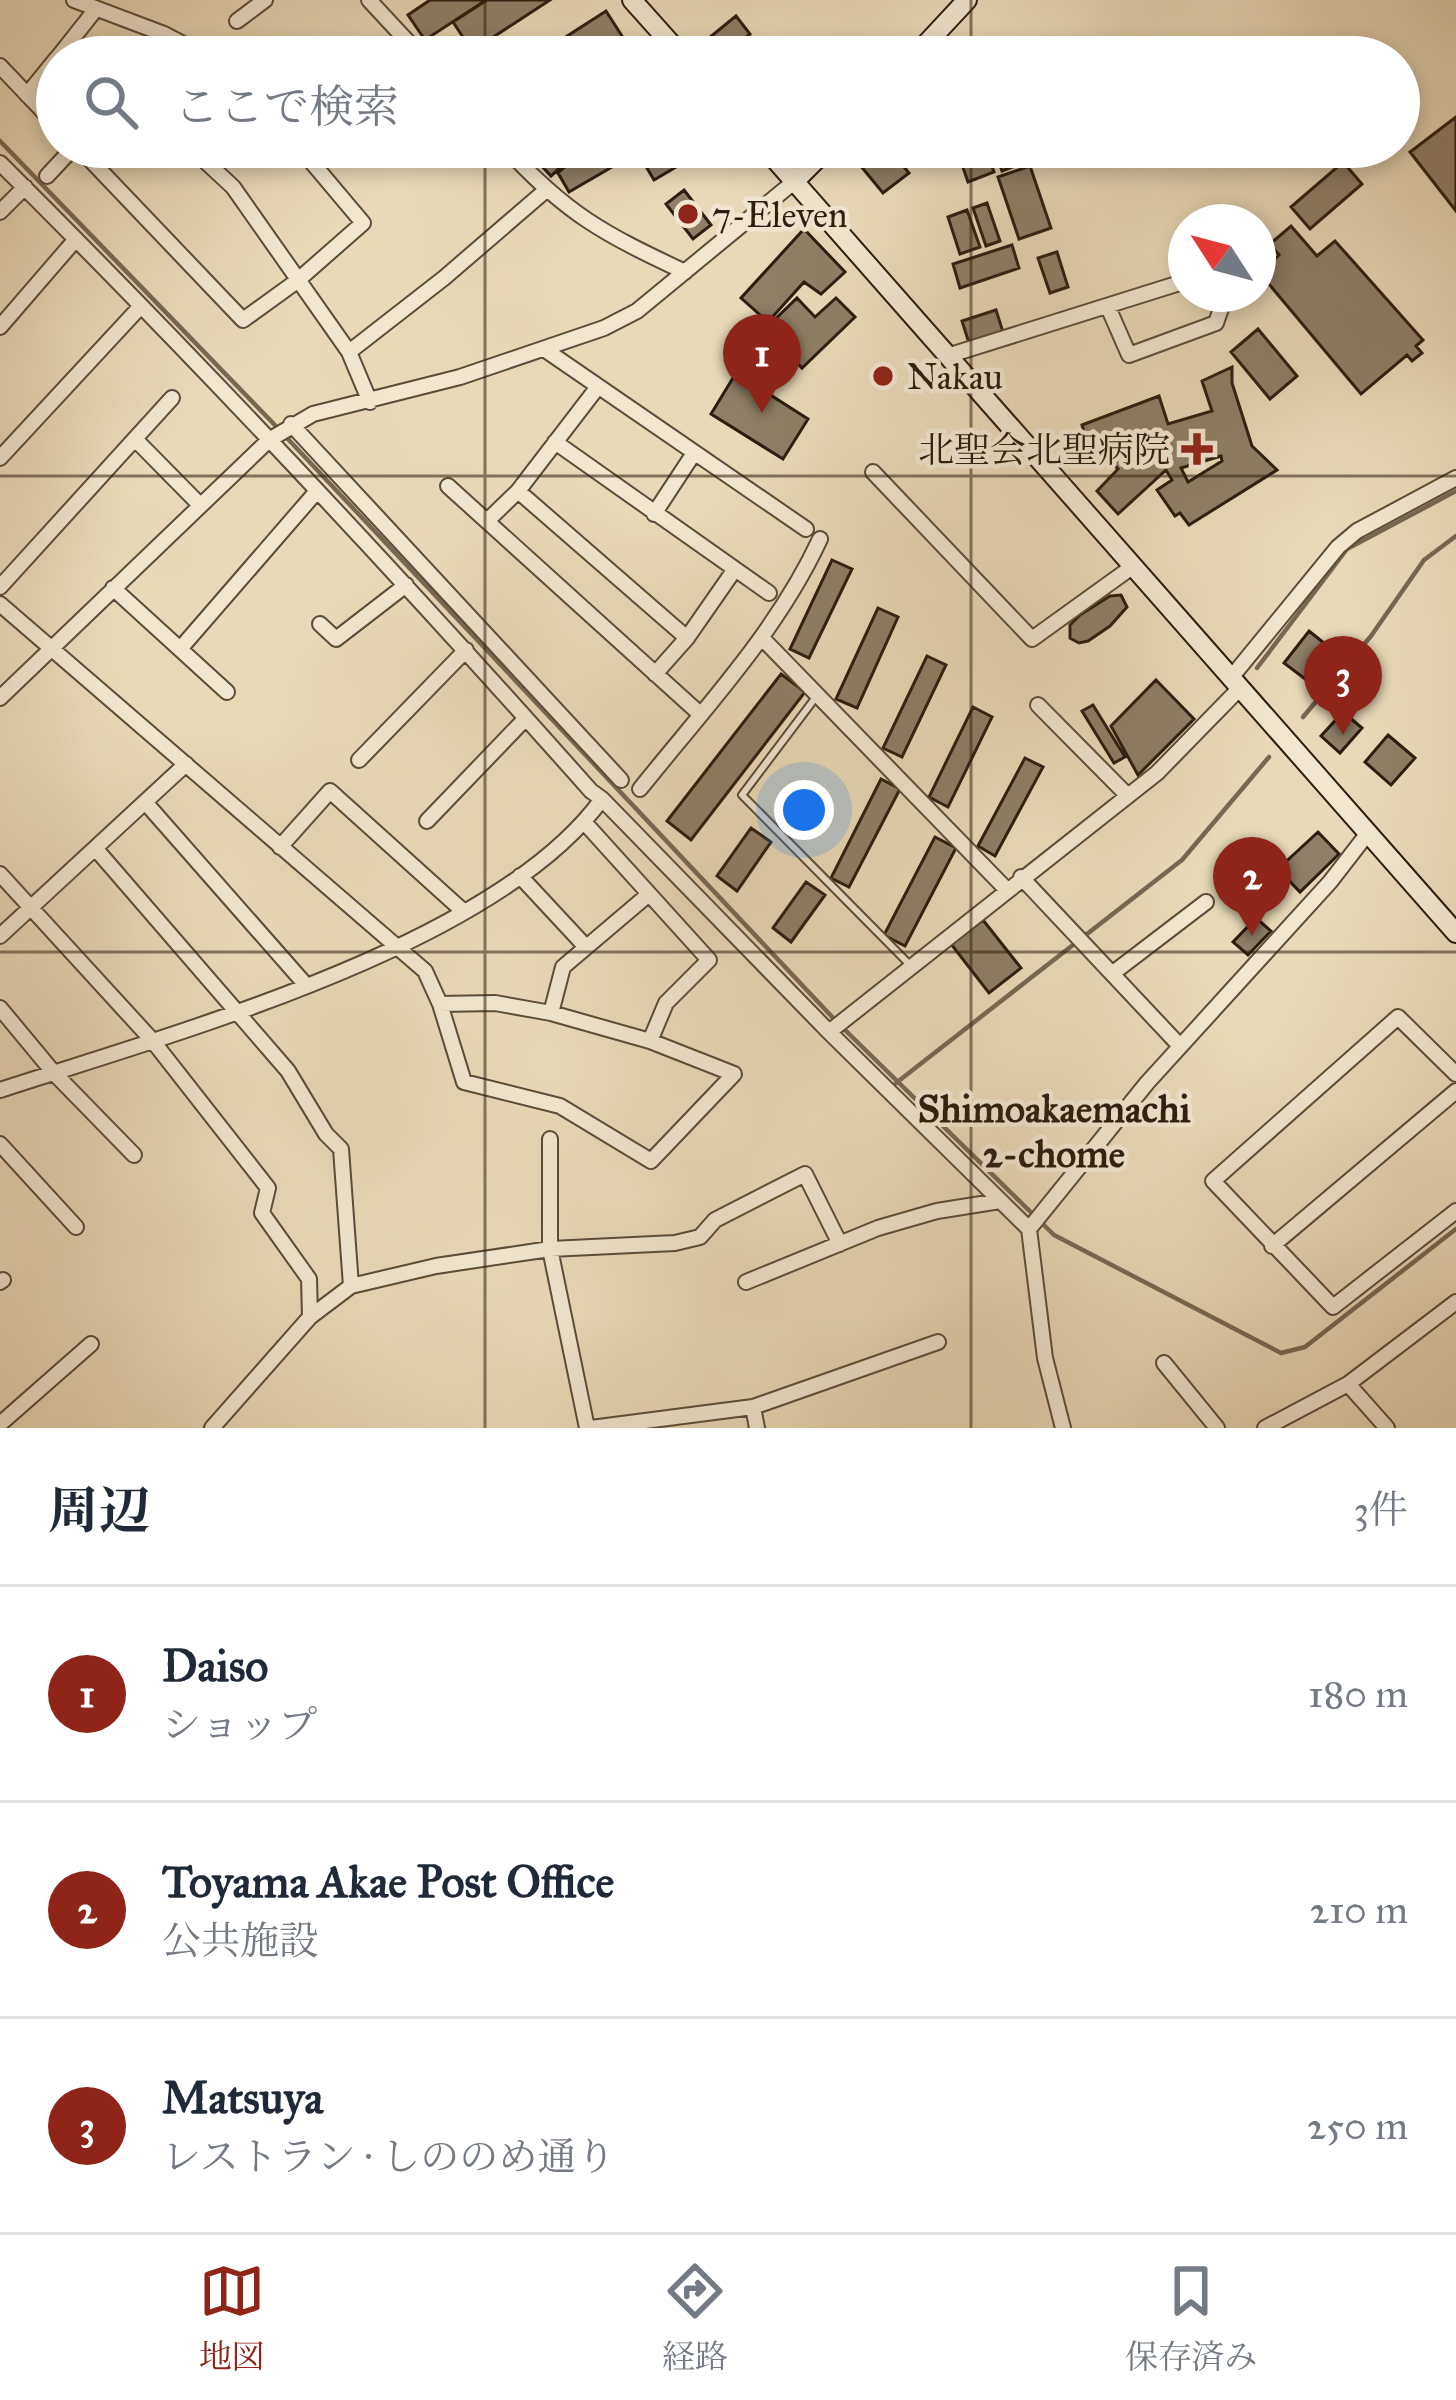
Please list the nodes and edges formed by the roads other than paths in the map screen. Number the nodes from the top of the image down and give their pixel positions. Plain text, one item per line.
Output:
1 (74, 0) edge
2 (265, 0) edge
3 (369, 0) edge
4 (632, 0) edge
5 (967, 0) edge
6 (96, 9) junction
7 (237, 21) dead end
8 (164, 34) joint
9 (74, 36) edge
10 (168, 36) edge
11 (402, 36) edge
12 (664, 36) edge
13 (934, 36) edge
14 (0, 66) edge
15 (36, 84) edge
16 (27, 95) junction
17 (36, 104) edge
18 (0, 163) edge
19 (55, 168) edge
20 (96, 168) edge
21 (213, 168) edge
22 (317, 168) edge
23 (524, 168) edge
24 (783, 168) edge
25 (808, 168) edge
26 (47, 176) dead end
27 (795, 181) junction
28 (25, 187) junction
29 (545, 191) junction
30 (0, 212) edge
31 (76, 239) junction
32 (685, 272) junction
33 (297, 281) junction
34 (1168, 287) edge
35 (141, 306) junction
36 (1108, 307) junction
37 (1220, 312) edge
38 (0, 327) edge
39 (544, 349) junction
40 (349, 352) junction
41 (947, 356) junction
42 (596, 388) junction
43 (172, 398) dead end
44 (370, 402) junction
45 (280, 432) junction
46 (135, 439) junction
47 (555, 442) junction
48 (694, 453) junction
49 (0, 458) edge
50 (873, 472) dead end
51 (1456, 478) edge
52 (448, 486) dead end
53 (317, 491) junction
54 (518, 491) junction
55 (200, 506) junction
56 (653, 514) junction
57 (487, 521) junction
58 (806, 529) dead end
59 (820, 539) dead end
60 (1132, 567) junction
61 (735, 569) junction
62 (406, 585) junction
63 (0, 587) edge
64 (113, 588) junction
65 (769, 593) dead end
66 (0, 604) edge
67 (320, 624) dead end
68 (687, 638) junction
69 (762, 638) junction
70 (52, 646) junction
71 (179, 649) junction
72 (466, 650) junction
73 (656, 674) junction
74 (1235, 684) junction
75 (227, 692) dead end
76 (818, 695) junction
77 (0, 698) edge
78 (1037, 705) dead end
79 (700, 714) junction
80 (526, 718) junction
81 (359, 760) dead end
82 (186, 764) junction
83 (621, 780) dead end
84 (640, 788) dead end
85 (1128, 796) junction
86 (602, 799) junction
87 (145, 802) junction
88 (427, 821) dead end
89 (585, 823) junction
90 (1368, 832) junction
91 (95, 848) junction
92 (280, 848) junction
93 (0, 874) edge
94 (520, 876) junction
95 (1021, 878) junction
96 (1006, 889) junction
97 (649, 894) junction
98 (1206, 902) dead end
99 (33, 905) junction
100 (464, 911) junction
101 (1456, 933) edge
102 (0, 936) edge
103 (393, 947) junction
104 (586, 947) junction
105 (911, 966) junction
106 (1113, 974) junction
107 (304, 984) junction
108 (440, 1004) junction
109 (0, 1008) edge
110 (236, 1010) junction
111 (551, 1012) junction
112 (836, 1027) junction
113 (152, 1040) junction
114 (650, 1041) junction
115 (1180, 1046) junction
116 (1454, 1068) edge
117 (53, 1072) junction
118 (0, 1090) edge
119 (1456, 1091) edge
120 (550, 1139) dead end
121 (0, 1144) edge
122 (134, 1155) dead end
123 (1000, 1201) junction
124 (1456, 1210) edge
125 (1035, 1222) junction
126 (76, 1227) dead end
127 (839, 1244) junction
128 (1272, 1246) junction
129 (550, 1249) junction
130 (746, 1282) dead end
131 (351, 1286) junction
132 (1456, 1302) edge
133 (310, 1318) junction
134 (938, 1342) dead end
135 (91, 1344) dead end
136 (1164, 1364) dead end
137 (1348, 1384) junction
138 (753, 1407) junction
139 (0, 1424) edge
140 (1378, 1426) edge
141 (212, 1428) edge
142 (589, 1428) edge
143 (757, 1428) edge
144 (1064, 1428) edge
145 (1217, 1428) edge
146 (1265, 1428) edge

1 - 6 street
2 - 7 street
3 - 11 street
4 - 12 main road
5 - 13 main road
6 - 8 street
6 - 9 street
8 - 10 street
14 - 16 street
15 - 16 street
16 - 17 street
18 - 28 street
19 - 26 street
20 - 33 street
21 - 33 street
22 - 33 street
23 - 29 street
24 - 27 main road
25 - 27 main road
27 - 32 street
27 - 41 main road
28 - 30 street
28 - 31 street
29 - 32 street
29 - 40 street
31 - 35 street
31 - 38 street
32 - 39 street
33 - 40 street
34 - 36 street
35 - 45 street
35 - 49 street
36 - 37 street
36 - 41 street
39 - 42 street
39 - 44 street
40 - 44 street
41 - 60 main road
42 - 47 street
42 - 48 street
43 - 46 street
44 - 45 street
45 - 53 street
45 - 55 street
45 - 83 street
46 - 55 street
46 - 63 street
47 - 54 street
47 - 56 street
48 - 56 street
48 - 58 street
50 - 60 street
51 - 74 street
52 - 57 street
53 - 62 street
53 - 71 street
54 - 57 street
54 - 68 street
55 - 64 street
56 - 61 street
57 - 73 street
59 - 69 street
60 - 74 main road
61 - 65 street
61 - 68 street
62 - 67 street
62 - 72 street
64 - 70 street
64 - 71 street
66 - 70 street
68 - 73 street
69 - 76 street
69 - 79 street
70 - 77 street
70 - 82 street
71 - 75 street
72 - 80 street
72 - 81 street
73 - 79 street
74 - 85 street
74 - 90 main road
76 - 96 street
76 - 105 lane
78 - 85 street
79 - 84 street
80 - 86 street
80 - 88 street
82 - 87 street
82 - 92 street
85 - 95 street
86 - 89 street
86 - 112 street
87 - 91 street
87 - 107 street
89 - 94 street
89 - 97 street
90 - 101 main road
90 - 115 street
91 - 99 street
91 - 110 street
92 - 100 street
92 - 103 street
93 - 99 street
94 - 100 street
94 - 104 street
95 - 96 street
95 - 106 street
96 - 105 street
97 - 104 street
97 - 114 street
98 - 106 street
99 - 102 street
99 - 113 street
100 - 103 street
103 - 107 street
103 - 108 street
104 - 111 street
105 - 112 street
106 - 115 street
107 - 110 street
108 - 111 street
108 - 114 street
109 - 117 street
110 - 113 street
110 - 131 street
111 - 114 street
112 - 123 street
113 - 117 street
113 - 133 street
115 - 125 street
116 - 128 street
117 - 118 street
117 - 122 street
119 - 128 street
120 - 129 street
121 - 126 street
123 - 125 street
123 - 127 street
124 - 128 street
125 - 144 street
127 - 129 street
127 - 130 street
129 - 131 street
129 - 142 street
131 - 133 street
132 - 137 street
133 - 141 street
134 - 138 street
135 - 139 street
136 - 145 street
137 - 140 street
137 - 146 street
138 - 142 street
138 - 143 street

